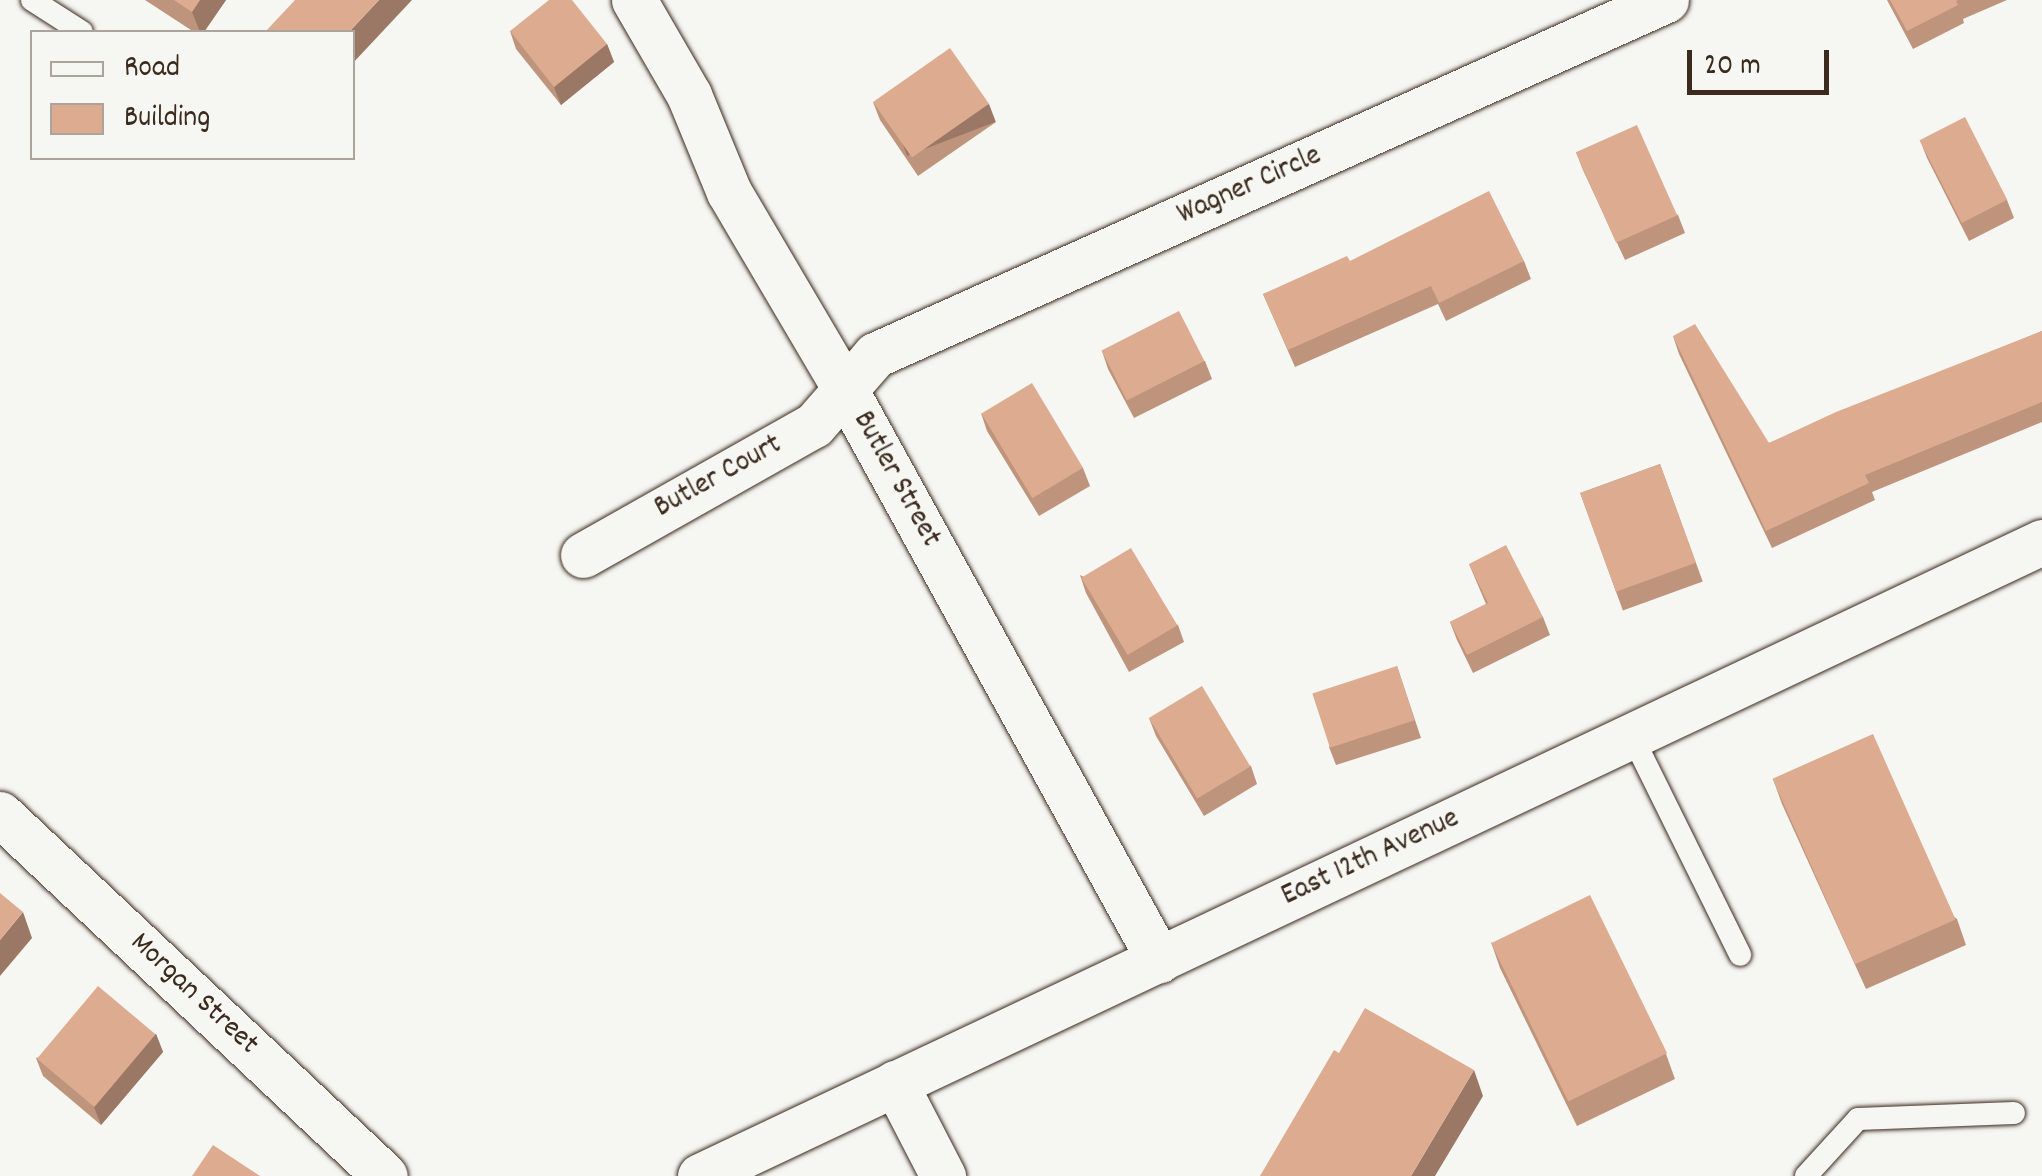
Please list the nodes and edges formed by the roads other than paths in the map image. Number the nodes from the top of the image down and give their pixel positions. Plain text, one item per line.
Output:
1 (32, 0) edge
2 (634, 0) edge
3 (1666, 0) edge
4 (79, 30) edge
5 (846, 389) junction
6 (2042, 542) edge
7 (583, 555) dead end
8 (1632, 736) junction
9 (0, 814) edge
10 (1740, 955) dead end
11 (1159, 960) junction
12 (895, 1083) junction
13 (2014, 1113) dead end
14 (385, 1176) edge
15 (700, 1176) edge
16 (943, 1176) edge
17 (1806, 1176) edge

1 - 4 lane
2 - 5 street, Butler Street
3 - 5 street, Wagner Circle
5 - 7 street, Butler Court
5 - 11 street, Butler Street
6 - 8 street, East 12th Avenue
8 - 10 lane
8 - 11 street, East 12th Avenue
9 - 14 street, Morgan Street
11 - 12 street, East 12th Avenue
12 - 15 street, East 12th Avenue
12 - 16 street
13 - 17 lane

